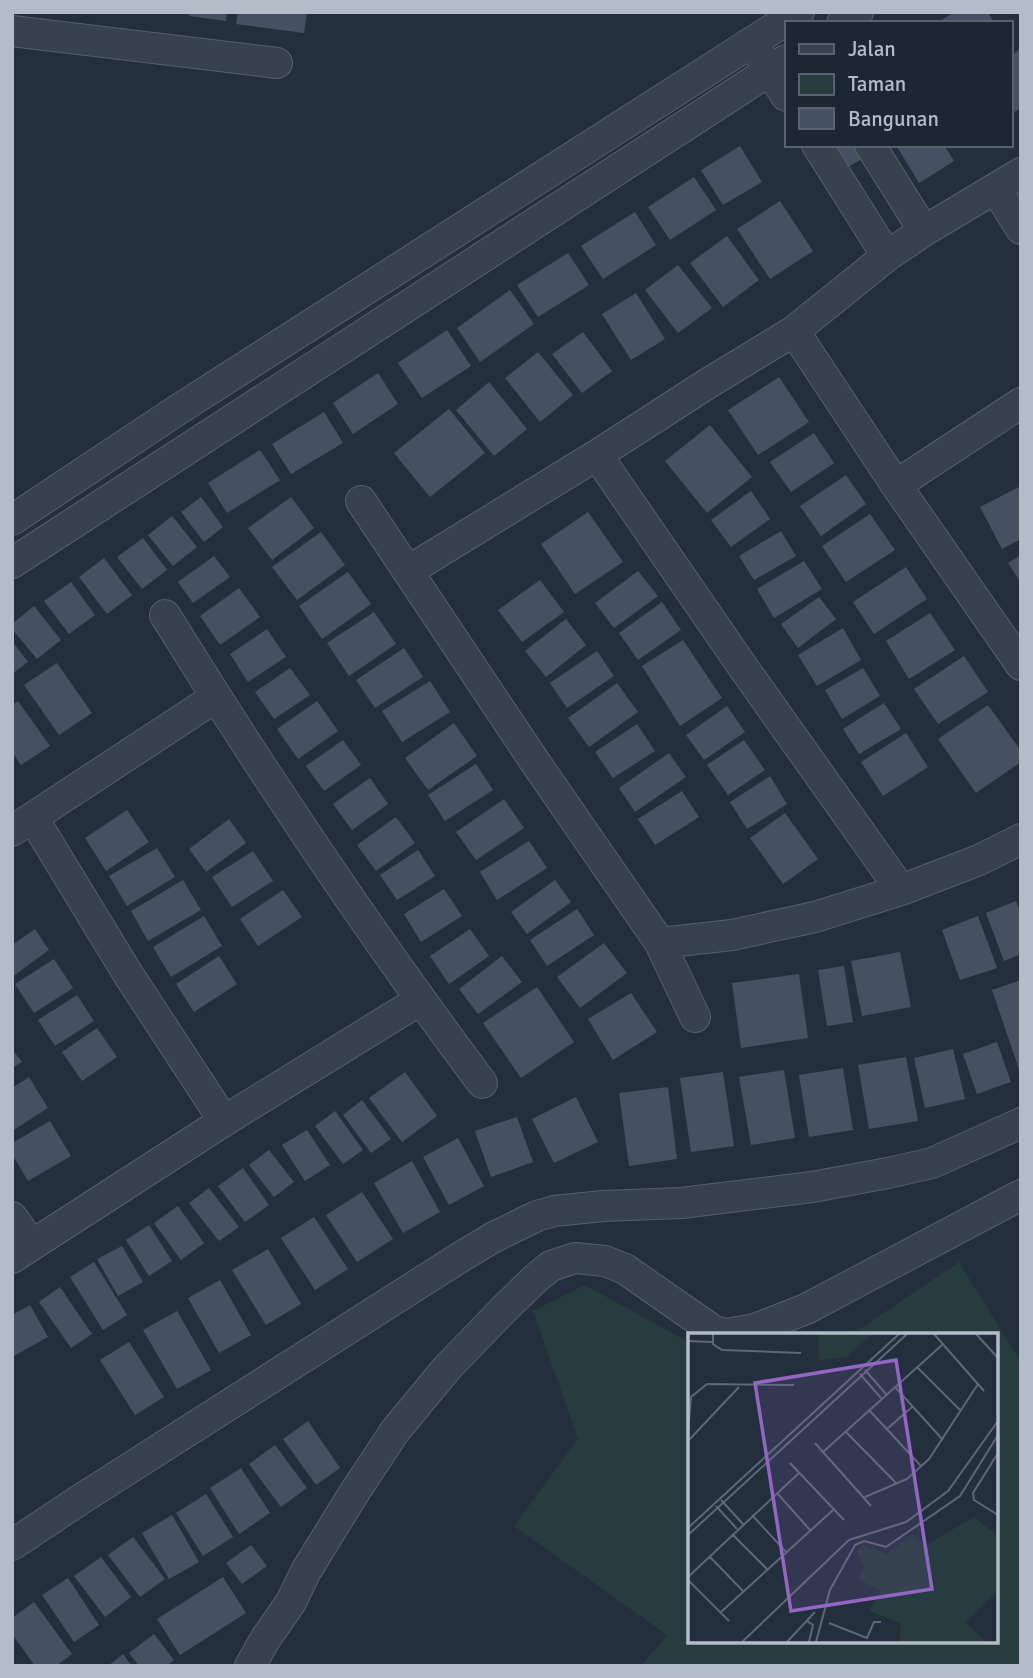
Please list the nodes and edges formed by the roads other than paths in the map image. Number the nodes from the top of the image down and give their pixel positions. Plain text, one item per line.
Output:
1 (785, 22) edge
2 (12, 31) edge
3 (752, 43) junction
4 (277, 63) dead end
5 (778, 65) edge
6 (785, 92) edge
7 (818, 147) edge
8 (871, 147) edge
9 (1008, 181) edge
10 (1021, 229) edge
11 (924, 231) junction
12 (887, 256) junction
13 (793, 331) junction
14 (1021, 403) edge
15 (176, 411) junction
16 (201, 440) junction
17 (597, 456) junction
18 (896, 485) junction
19 (361, 501) dead end
20 (12, 520) edge
21 (12, 563) edge
22 (408, 571) junction
23 (165, 615) dead end
24 (1021, 665) edge
25 (216, 697) junction
26 (22, 824) edge
27 (1021, 839) edge
28 (901, 890) junction
29 (660, 943) junction
30 (420, 1000) junction
31 (695, 1017) dead end
32 (482, 1083) dead end
33 (225, 1121) junction
34 (1021, 1123) edge
35 (1021, 1195) edge
36 (12, 1217) edge
37 (22, 1252) edge
38 (722, 1333) edge
39 (731, 1333) edge
40 (12, 1545) edge
41 (250, 1666) edge

1 - 3 street
2 - 4 street
3 - 5 street
3 - 15 street
5 - 6 street
5 - 16 street
7 - 12 street
8 - 11 street
9 - 10 street
9 - 11 street
11 - 12 street
12 - 13 street
13 - 17 street
13 - 18 street
14 - 18 street
15 - 16 street
15 - 20 street
16 - 21 street
17 - 22 street
17 - 28 street
18 - 24 street
19 - 22 street
22 - 29 street
23 - 25 street
25 - 26 street
25 - 30 street
26 - 33 street
27 - 28 street
28 - 29 street
29 - 31 street
30 - 32 street
30 - 33 street
33 - 37 street
34 - 40 street
35 - 39 street
36 - 37 street
38 - 41 street

